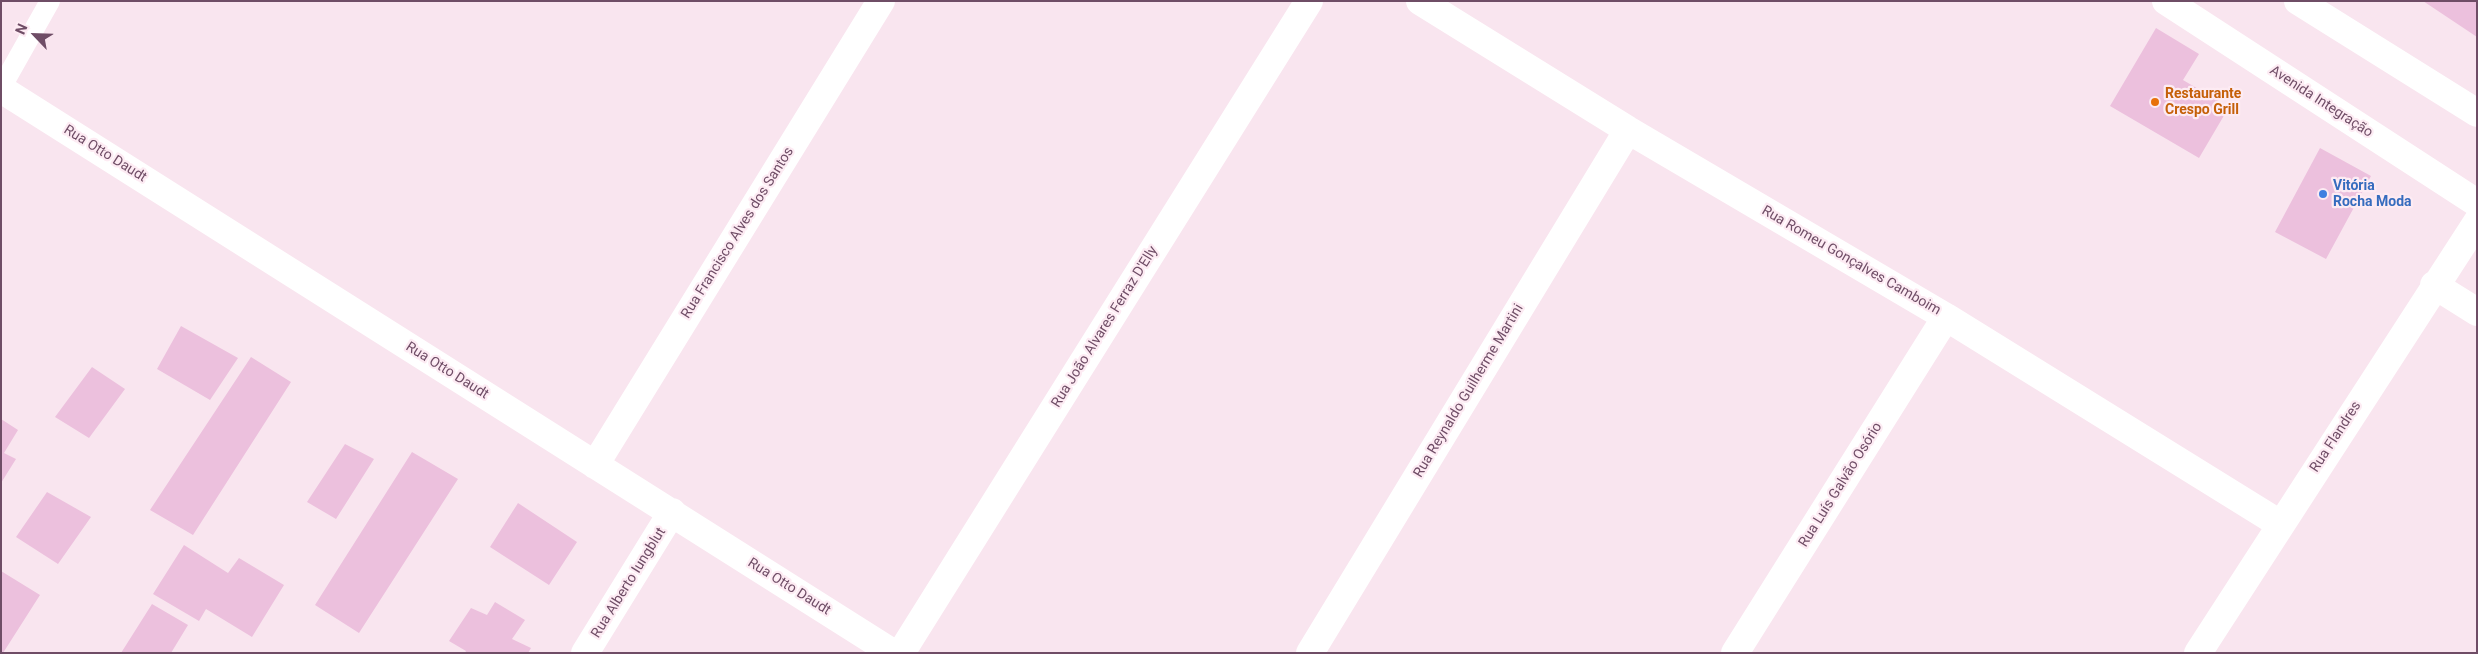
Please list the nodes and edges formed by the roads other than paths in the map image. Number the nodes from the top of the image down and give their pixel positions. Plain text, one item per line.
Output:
1 (50, 1) edge
2 (881, 1) edge
3 (1310, 1) edge
4 (1420, 1) edge
5 (2166, 1) edge
6 (2298, 1) edge
7 (1, 88) edge
8 (2477, 113) edge
9 (1628, 130) junction
10 (2477, 202) edge
11 (2477, 222) edge
12 (2434, 285) junction
13 (2477, 312) edge
14 (1946, 317) junction
15 (595, 465) junction
16 (672, 512) junction
17 (2280, 524) junction
18 (585, 653) edge
19 (893, 653) edge
20 (901, 653) edge
21 (1310, 653) edge
22 (1735, 653) edge
23 (2198, 653) edge

1 - 7 lane
2 - 15 street, Rua Francisco Alves dos Santos
3 - 20 street, Rua João Alvares Ferraz D'Elly
4 - 9 street, Rua Romeu Gonçalves Camboim
5 - 10 street, Avenida Integração
6 - 8 street
7 - 15 street, Rua Otto Daudt
9 - 14 street, Rua Romeu Gonçalves Camboim
9 - 21 street, Rua Reynaldo Guilherme Martini
11 - 12 street, Rua Flandres
12 - 13 street
12 - 17 street, Rua Flandres
14 - 17 street, Rua Romeu Gonçalves Camboim
14 - 22 street, Rua Luís Galvão Osório
15 - 16 street, Rua Otto Daudt
16 - 18 street, Rua Alberto Iungblut
16 - 19 street, Rua Otto Daudt
17 - 23 street, Rua Flandres

